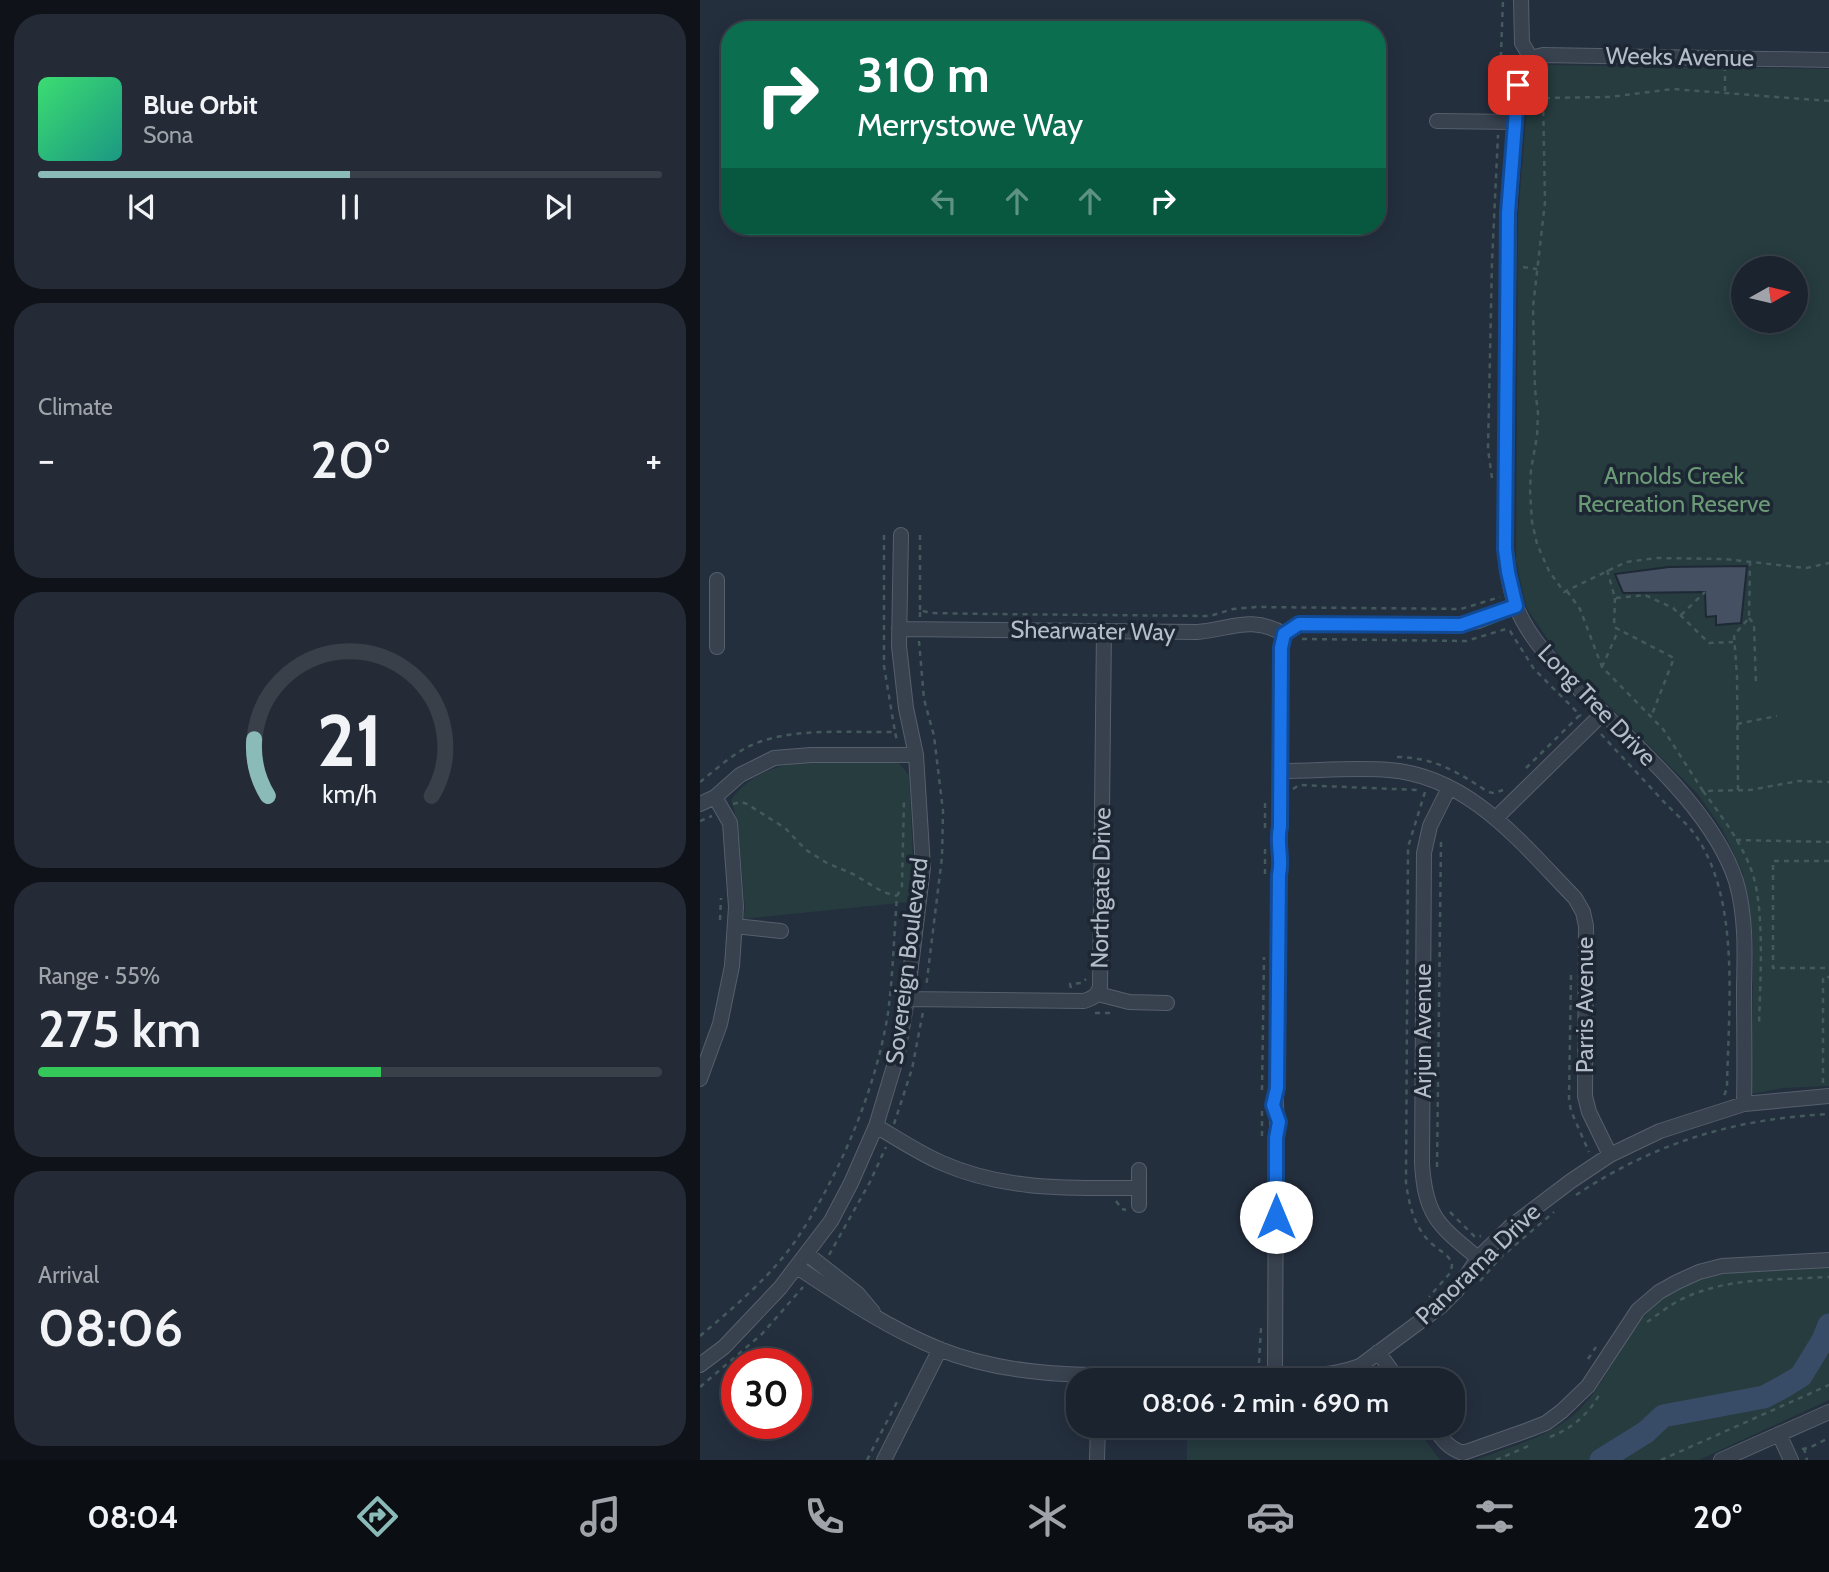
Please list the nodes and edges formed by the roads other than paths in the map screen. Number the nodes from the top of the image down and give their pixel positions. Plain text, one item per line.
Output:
1 (1521, 0) edge
2 (1537, 57) junction
3 (1829, 60) edge
4 (1437, 121) dead end
5 (1515, 122) junction
6 (901, 535) dead end
7 (717, 580) dead end
8 (1516, 606) junction
9 (716, 610) junction
10 (700, 611) edge
11 (899, 629) junction
12 (1104, 631) junction
13 (1284, 634) junction
14 (717, 647) dead end
15 (1603, 713) junction
16 (916, 755) junction
17 (1280, 771) junction
18 (1449, 788) junction
19 (700, 804) edge
20 (718, 809) junction
21 (1497, 817) junction
22 (735, 926) junction
23 (781, 931) dead end
24 (1098, 994) junction
25 (907, 999) junction
26 (1167, 1003) dead end
27 (700, 1079) edge
28 (1826, 1096) edge
29 (1744, 1104) junction
30 (876, 1126) junction
31 (1610, 1155) junction
32 (1139, 1170) dead end
33 (1139, 1188) junction
34 (1139, 1205) dead end
35 (807, 1254) junction
36 (1478, 1258) junction
37 (1829, 1260) edge
38 (797, 1267) junction
39 (815, 1270) junction
40 (940, 1349) junction
41 (1378, 1352) junction
42 (700, 1365) edge
43 (1275, 1368) edge
44 (1355, 1368) edge
45 (1390, 1368) edge
46 (1066, 1374) edge
47 (1829, 1412) edge
48 (1779, 1434) junction
49 (1098, 1438) edge
50 (1441, 1438) edge
51 (1790, 1458) edge
52 (884, 1460) edge
53 (1097, 1460) edge
54 (1721, 1460) edge

1 - 2 street
2 - 3 street, Weeks Avenue
2 - 5 street, Long Tree Drive
4 - 5 street
5 - 8 street, Long Tree Drive
6 - 11 street, Sovereign Boulevard
7 - 9 street
8 - 13 street
8 - 15 street, Long Tree Drive
9 - 10 street
9 - 14 street
11 - 12 street, Shearwater Way
11 - 16 street, Sovereign Boulevard
12 - 13 street, Shearwater Way
12 - 24 street, Northgate Drive
13 - 17 street
15 - 21 street
15 - 29 street, Long Tree Drive
16 - 20 street
16 - 25 street, Sovereign Boulevard
17 - 18 street, Parris Avenue
17 - 43 street
18 - 21 street, Parris Avenue
18 - 36 street, Arjun Avenue
19 - 20 street
20 - 22 street
21 - 31 street, Parris Avenue
22 - 23 street
22 - 27 street
24 - 25 street, Northgate Drive
24 - 26 street
25 - 30 street, Sovereign Boulevard
28 - 29 street, Panorama Drive
29 - 31 street, Panorama Drive
30 - 33 street
30 - 35 street, Sovereign Boulevard
31 - 36 street, Panorama Drive
32 - 33 street
33 - 34 street
35 - 38 street, Sovereign Boulevard
35 - 39 street, Panorama Drive
36 - 41 street, Panorama Drive
37 - 50 street
38 - 39 street, Panorama Drive
38 - 42 street, Sovereign Boulevard
39 - 40 street, Panorama Drive
40 - 46 street, Panorama Drive
40 - 52 street
41 - 44 street, Panorama Drive
41 - 45 street
47 - 48 street
48 - 51 street
48 - 54 street
49 - 53 street

